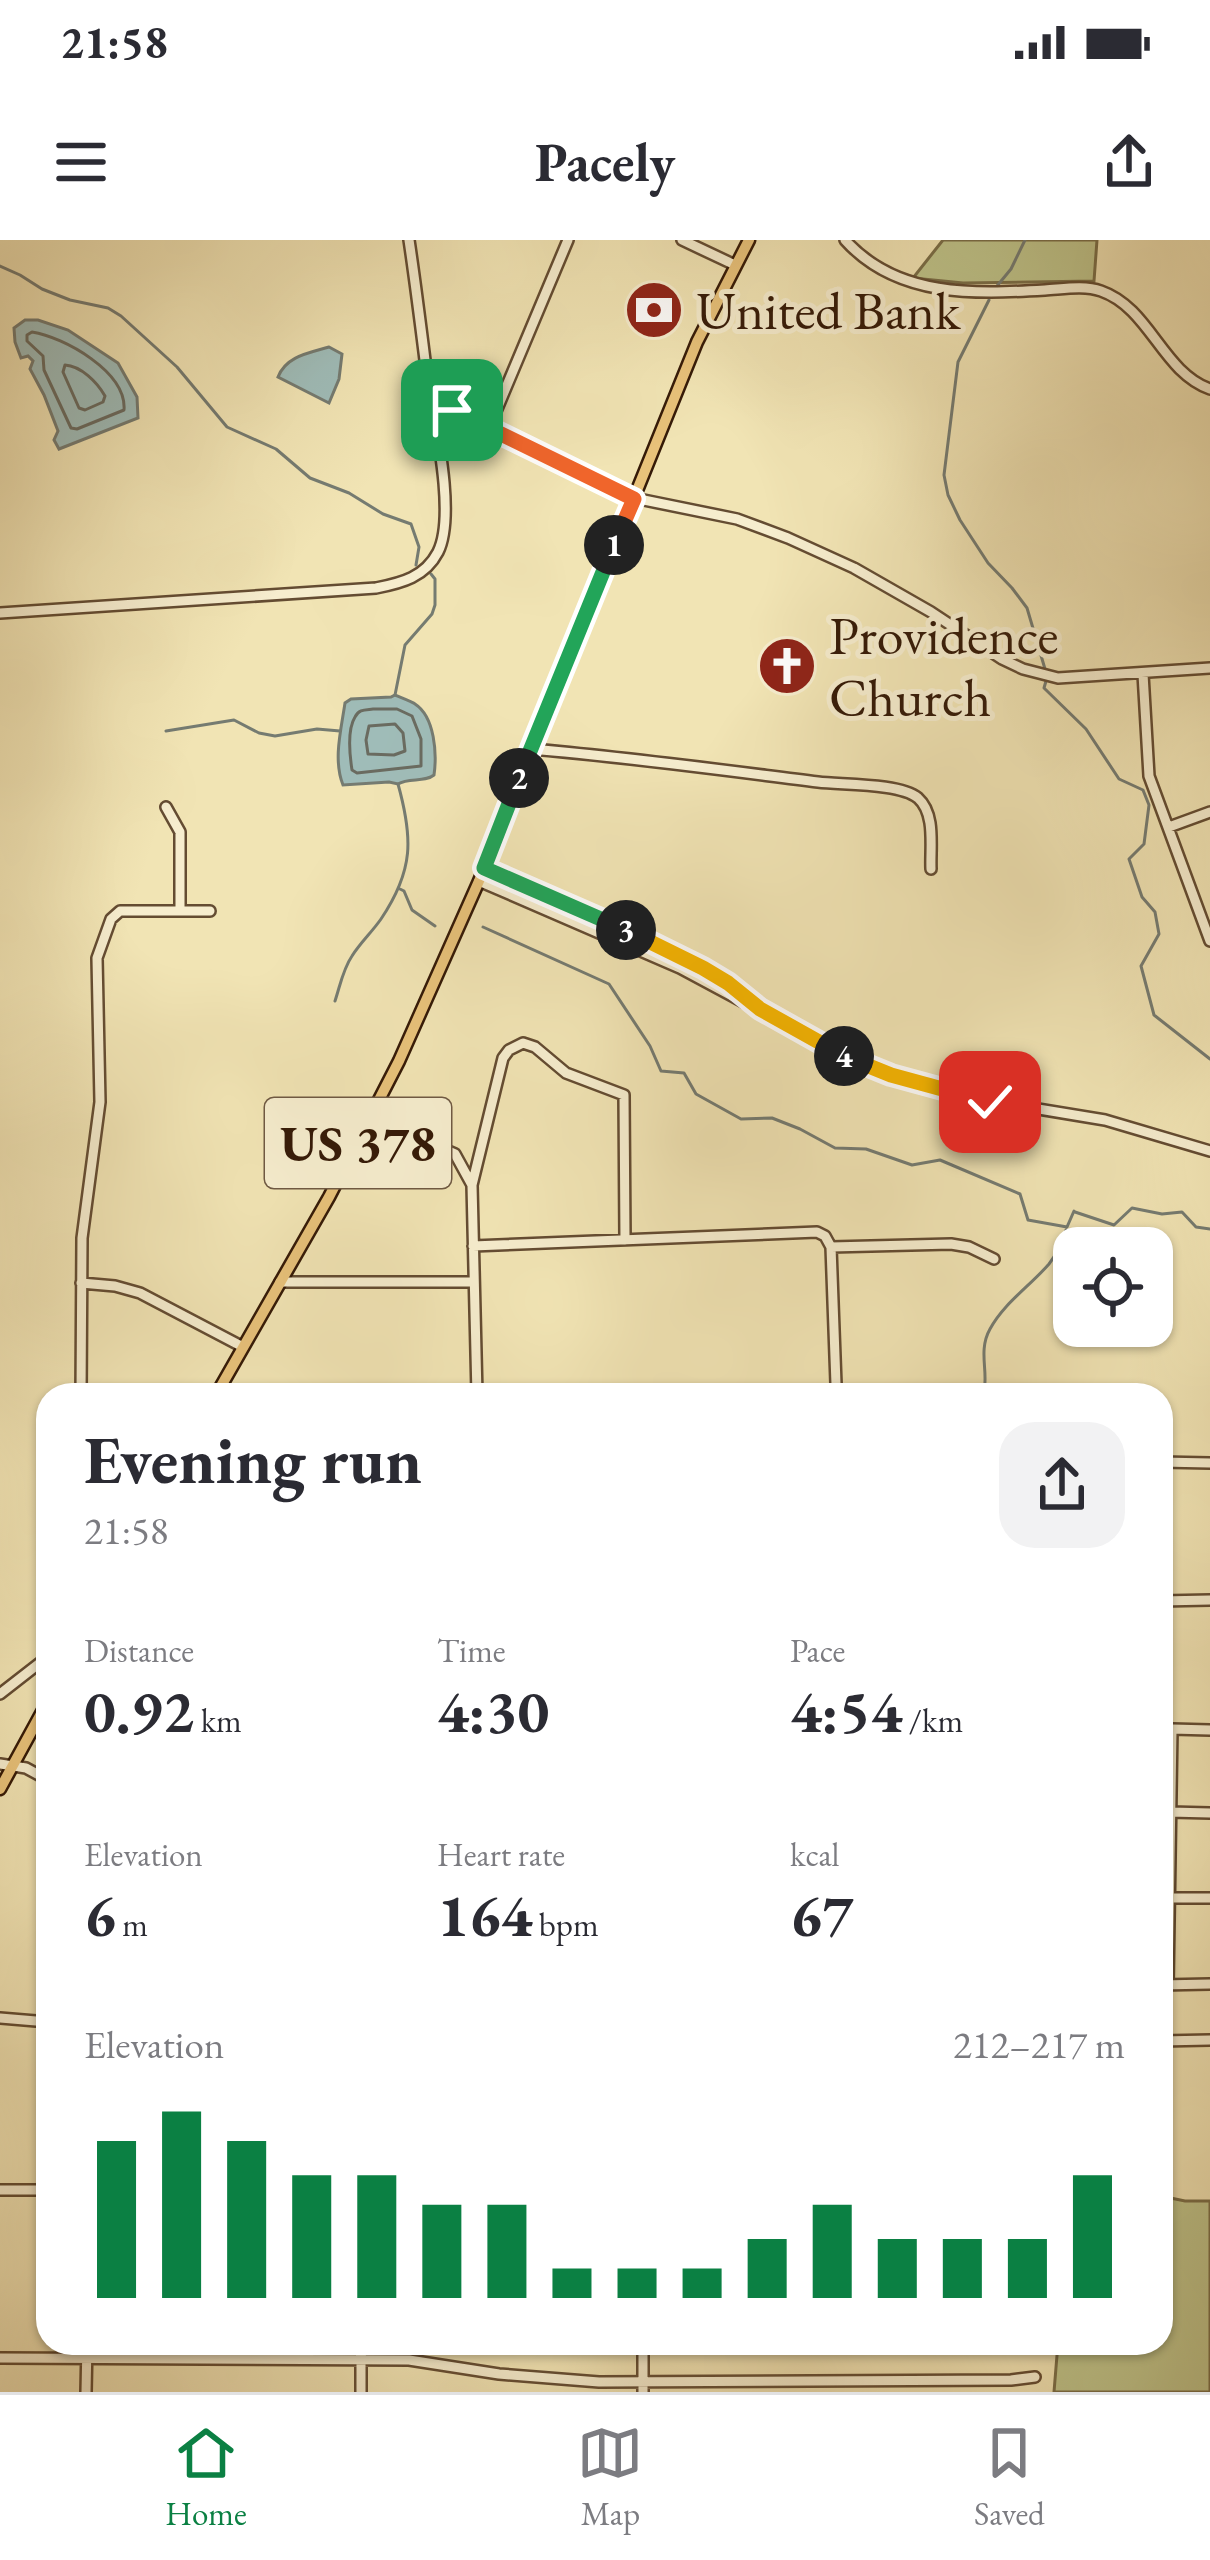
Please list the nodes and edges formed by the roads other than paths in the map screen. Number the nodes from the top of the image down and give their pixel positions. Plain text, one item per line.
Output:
1 (410, 240) edge
2 (568, 240) edge
3 (682, 240) edge
4 (749, 240) edge
5 (845, 240) edge
6 (735, 265) junction
7 (1210, 389) edge
8 (434, 413) junction
9 (489, 428) junction
10 (634, 499) junction
11 (0, 613) edge
12 (1210, 668) edge
13 (1143, 674) junction
14 (531, 749) junction
15 (166, 807) dead end
16 (1210, 812) edge
17 (1169, 827) junction
18 (931, 869) dead end
19 (481, 874) junction
20 (180, 911) junction
21 (210, 911) dead end
22 (1210, 941) edge
23 (372, 1118) junction
24 (1210, 1150) edge
25 (472, 1185) junction
26 (625, 1240) junction
27 (473, 1246) junction
28 (831, 1247) junction
29 (994, 1259) dead end
30 (280, 1282) junction
31 (474, 1282) junction
32 (81, 1283) junction
33 (243, 1346) junction
34 (81, 1383) edge
35 (223, 1383) edge
36 (476, 1383) edge
37 (836, 1383) edge
38 (1173, 1462) edge
39 (1210, 1462) edge
40 (1210, 1600) edge
41 (1173, 1601) edge
42 (36, 1665) edge
43 (0, 1694) edge
44 (36, 1720) edge
45 (1173, 1729) edge
46 (1210, 1730) edge
47 (7, 1765) edge
48 (36, 1773) edge
49 (0, 1789) edge
50 (1173, 1812) edge
51 (1210, 1813) edge
52 (1173, 1898) edge
53 (1210, 1898) edge
54 (1210, 1984) edge
55 (1173, 1985) edge
56 (0, 2018) edge
57 (36, 2021) edge
58 (1210, 2040) edge
59 (1173, 2041) edge
60 (0, 2190) edge
61 (36, 2190) edge
62 (361, 2355) edge
63 (643, 2355) edge
64 (87, 2357) junction
65 (0, 2358) edge
66 (361, 2359) junction
67 (1034, 2377) dead end
68 (952, 2386) edge
69 (643, 2387) edge
70 (86, 2392) edge
71 (361, 2392) edge

1 - 8 street
2 - 9 street
3 - 6 street
4 - 6 main road, US 378
5 - 7 street
6 - 10 main road, US 378
8 - 9 street
8 - 11 street
9 - 10 street
10 - 13 street
10 - 14 main road, US 378
12 - 13 street
13 - 17 street
14 - 18 street
14 - 19 main road, US 378
15 - 20 street
16 - 17 street
17 - 22 street
19 - 23 main road, US 378
19 - 24 street
20 - 21 street
20 - 32 street
23 - 25 street
23 - 30 main road, US 378
25 - 26 street
25 - 27 street
26 - 27 street
26 - 28 street
27 - 31 street
28 - 29 street
28 - 37 street
30 - 31 street
30 - 33 main road, US 378
31 - 36 street
32 - 33 street
32 - 34 street
33 - 35 main road, US 378
38 - 39 street
40 - 41 street
42 - 43 street
44 - 47 main road
45 - 46 street
47 - 48 street
47 - 49 main road
50 - 51 street
52 - 53 street
54 - 55 street
56 - 57 street
58 - 59 street
60 - 61 street
62 - 66 street
63 - 69 street
64 - 65 street
64 - 66 street
64 - 70 street
66 - 69 street
66 - 71 street
67 - 68 street
68 - 69 street

